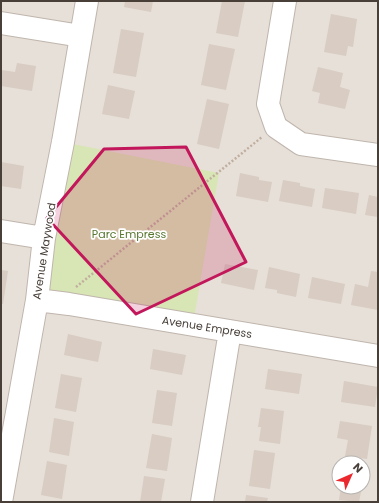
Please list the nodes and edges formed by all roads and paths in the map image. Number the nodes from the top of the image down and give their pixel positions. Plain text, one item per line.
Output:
1 (87, 1) edge
2 (286, 1) edge
3 (1, 23) edge
4 (81, 36) junction
5 (270, 131) junction
6 (378, 155) edge
7 (1, 231) edge
8 (44, 238) junction
9 (76, 287) dead end
10 (37, 300) junction
11 (230, 330) junction
12 (378, 356) edge
13 (1, 502) edge
14 (202, 502) edge

1 - 4 street, Avenue Maywood
2 - 5 street
3 - 4 street
4 - 8 street, Avenue Maywood
5 - 6 street
5 - 9 path
7 - 8 street
8 - 10 street, Avenue Maywood
10 - 11 street, Avenue Empress
10 - 13 street, Avenue Maywood
11 - 12 street, Avenue Empress
11 - 14 street

